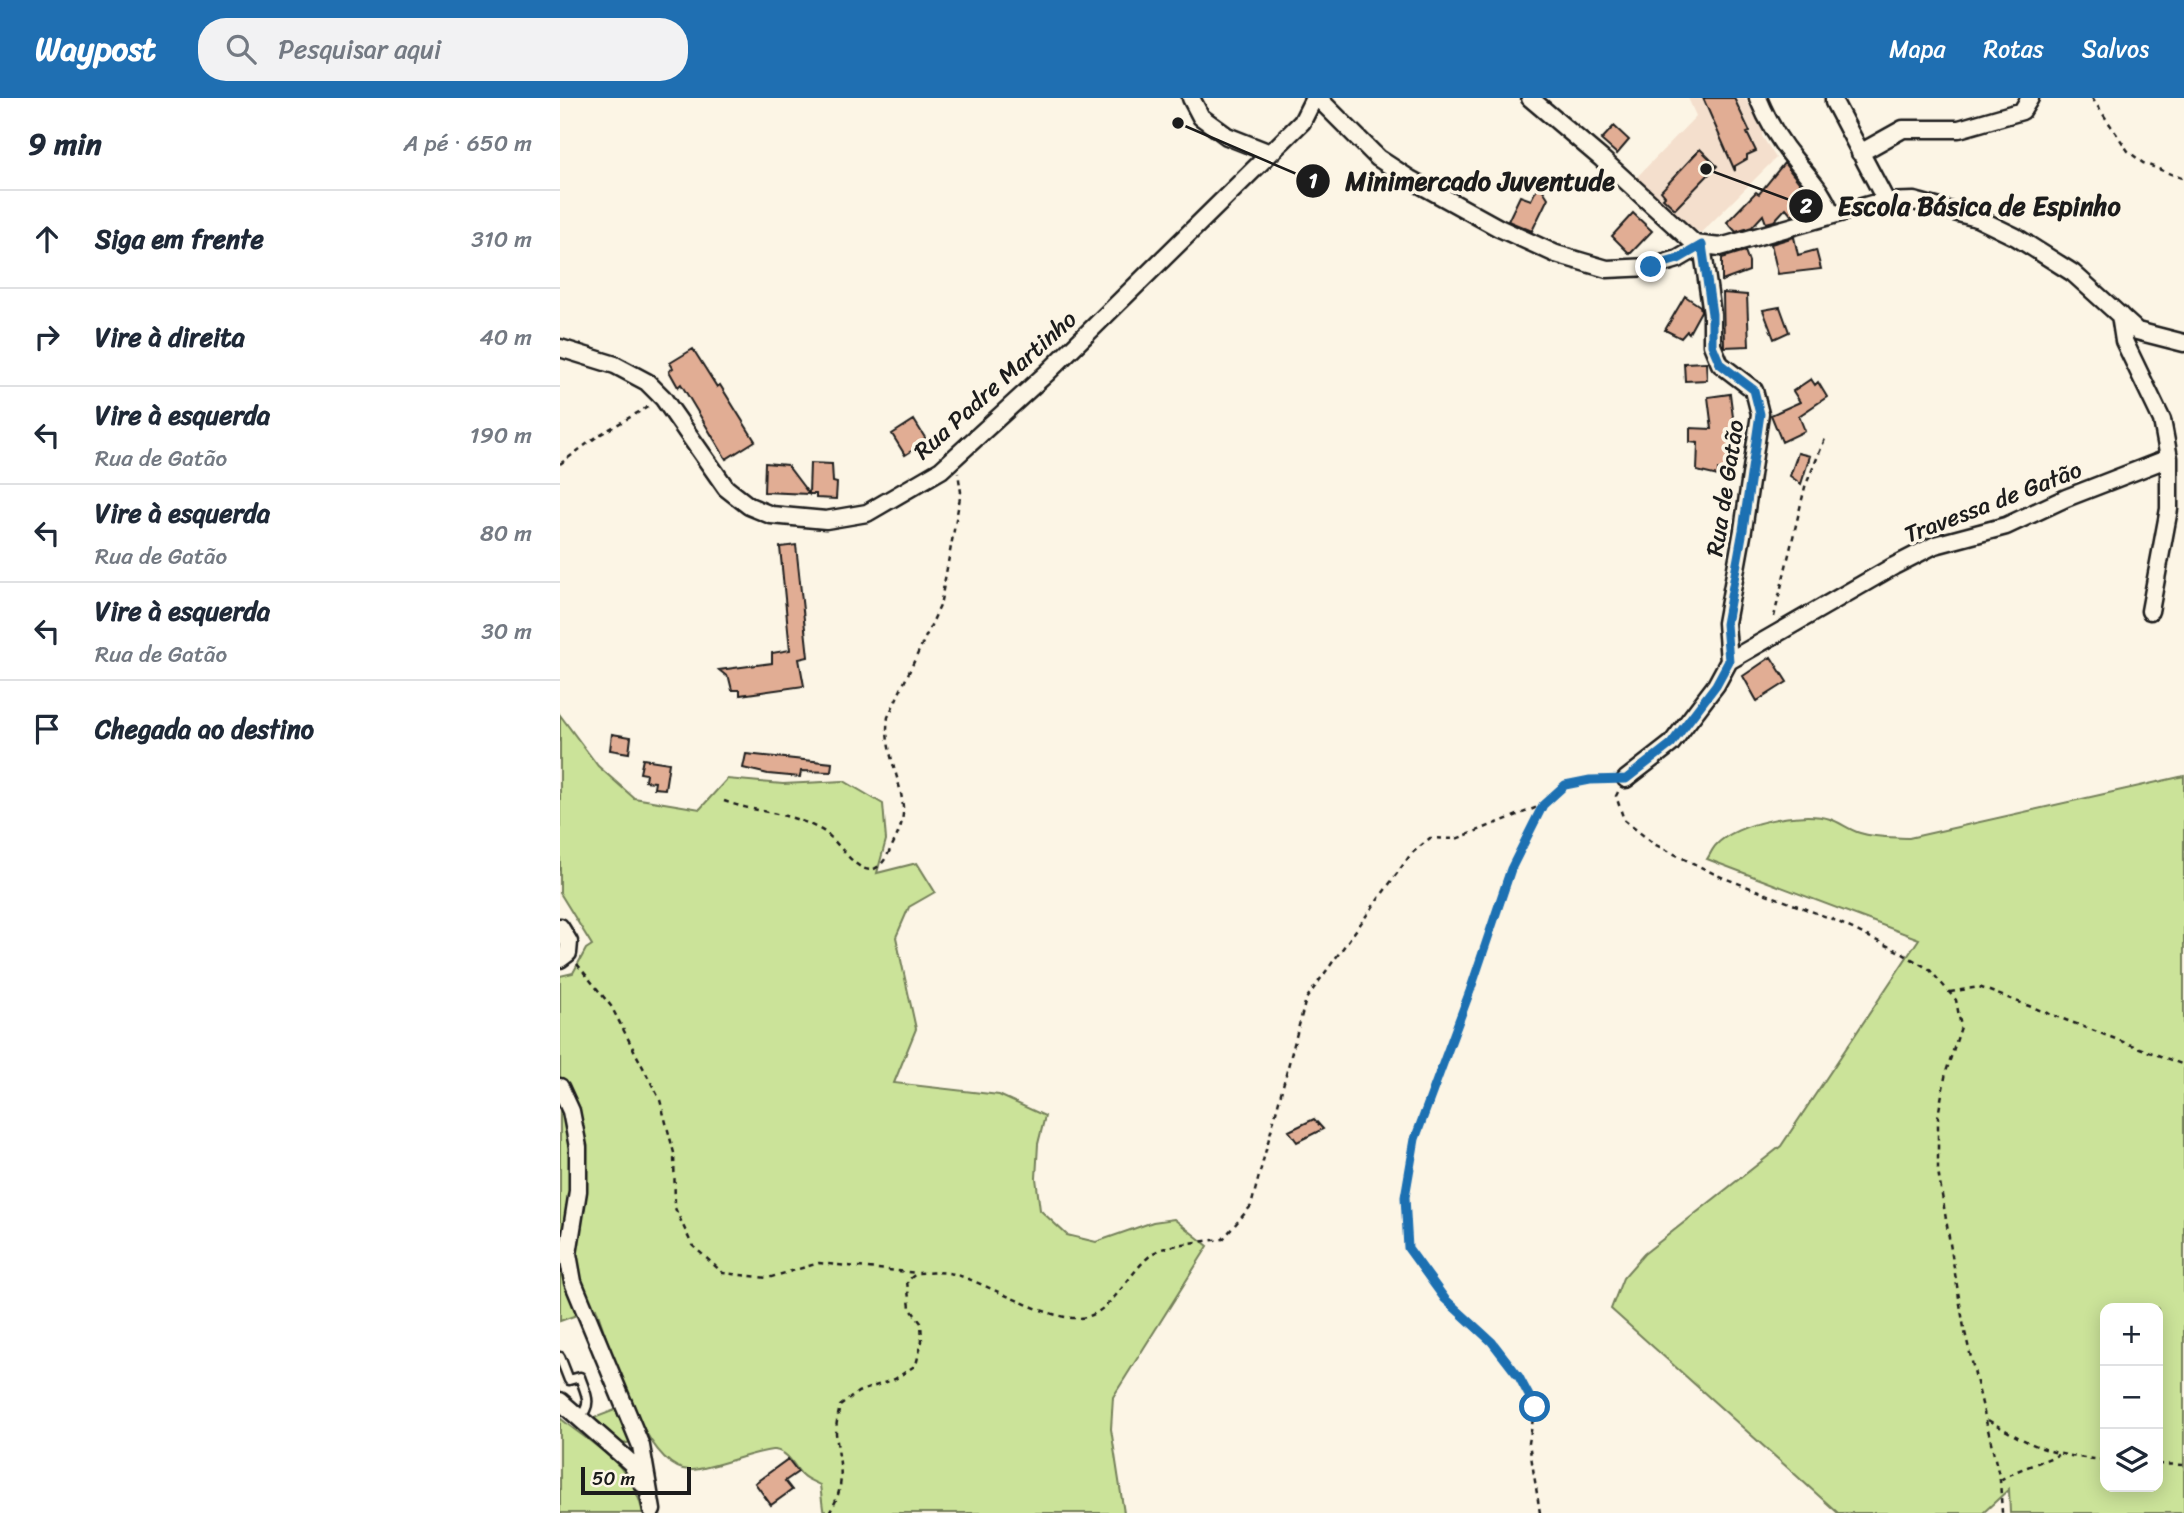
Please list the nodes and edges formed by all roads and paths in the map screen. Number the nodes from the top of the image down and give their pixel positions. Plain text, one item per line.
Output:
1 (1191, 98) edge
2 (1316, 98) edge
3 (1530, 98) edge
4 (1758, 98) edge
5 (1834, 98) edge
6 (2030, 98) edge
7 (2092, 98) edge
8 (1270, 153) junction
9 (1860, 153) junction
10 (2184, 179) edge
11 (1886, 201) junction
12 (1832, 215) junction
13 (1702, 245) junction
14 (2120, 315) junction
15 (2184, 343) edge
16 (560, 348) edge
17 (663, 398) junction
18 (1825, 439) dead end
19 (956, 456) junction
20 (2169, 458) junction
21 (560, 464) edge
22 (2150, 611) dead end
23 (1775, 634) junction
24 (1729, 661) junction
25 (1626, 779) junction
26 (724, 801) dead end
27 (1543, 805) junction
28 (560, 928) edge
29 (564, 956) edge
30 (1949, 992) junction
31 (2184, 1065) edge
32 (560, 1087) edge
33 (917, 1273) junction
34 (560, 1357) edge
35 (560, 1401) edge
36 (579, 1417) junction
37 (1987, 1419) junction
38 (2058, 1455) junction
39 (2100, 1459) edge
40 (2163, 1464) edge
41 (2184, 1465) edge
42 (2000, 1480) junction
43 (652, 1512) edge
44 (829, 1513) edge
45 (1540, 1513) edge
46 (2002, 1513) edge

1 - 8 street
2 - 8 street, Rua Padre Martinho
2 - 13 street
3 - 13 street
4 - 12 street
5 - 9 street
6 - 9 street
7 - 10 path
8 - 19 street, Rua Padre Martinho
9 - 11 street
11 - 12 street
11 - 14 street
12 - 13 street
13 - 24 street, Rua de Gatão
14 - 15 street
14 - 20 street
16 - 17 street, Rua Padre Martinho
17 - 19 street, Rua Padre Martinho
17 - 21 path
18 - 23 path
19 - 26 path
20 - 22 street
20 - 23 street, Travessa de Gatão
23 - 24 street, Travessa de Gatão
24 - 25 street
25 - 27 path
25 - 30 path
27 - 33 path
27 - 45 path
28 - 29 street
29 - 33 path
30 - 31 path
30 - 37 path
32 - 43 street
33 - 44 path
34 - 36 lane
35 - 36 street
36 - 43 street
37 - 38 path
37 - 42 path
38 - 39 path
38 - 42 path
40 - 41 path
42 - 46 path

